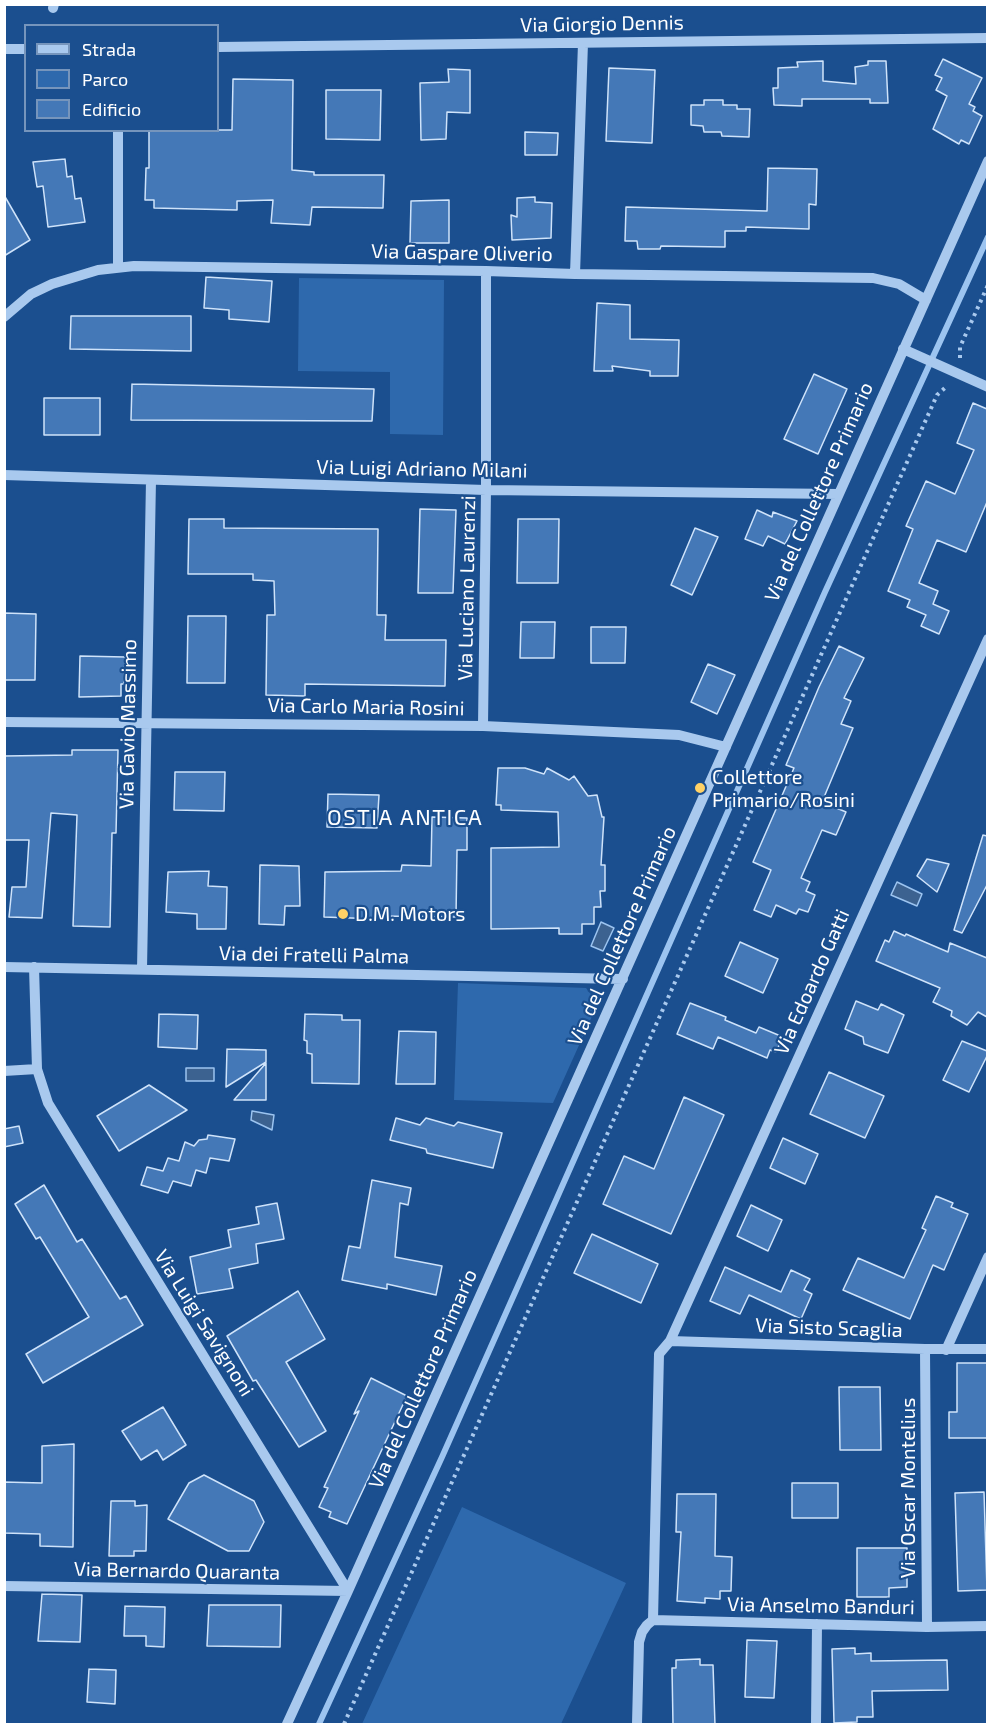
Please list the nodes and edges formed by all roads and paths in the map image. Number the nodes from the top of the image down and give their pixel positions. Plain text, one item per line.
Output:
1 (987, 38) edge
2 (583, 43) junction
3 (219, 47) edge
4 (4, 49) edge
5 (24, 49) edge
6 (118, 132) edge
7 (987, 161) edge
8 (118, 267) junction
9 (486, 271) junction
10 (575, 274) junction
11 (987, 285) edge
12 (926, 300) junction
13 (4, 317) edge
14 (903, 349) junction
15 (955, 373) junction
16 (987, 387) edge
17 (4, 475) edge
18 (152, 480) junction
19 (486, 490) junction
20 (838, 494) junction
21 (987, 639) edge
22 (4, 722) edge
23 (147, 723) junction
24 (483, 726) junction
25 (726, 747) junction
26 (4, 967) edge
27 (34, 967) junction
28 (142, 969) junction
29 (622, 978) junction
30 (37, 1069) junction
31 (4, 1071) edge
32 (987, 1257) edge
33 (670, 1341) junction
34 (925, 1349) junction
35 (987, 1349) edge
36 (946, 1350) junction
37 (4, 1587) edge
38 (348, 1592) junction
39 (653, 1620) junction
40 (817, 1624) junction
41 (987, 1626) edge
42 (927, 1627) junction
43 (287, 1725) edge
44 (344, 1725) edge
45 (637, 1725) edge
46 (816, 1725) edge

1 - 2 street, Via Giorgio Dennis
2 - 3 street, Via Giorgio Dennis
2 - 10 street
4 - 5 street
6 - 8 street
7 - 12 street, Via del Collettore Primario
8 - 9 street, Via Gaspare Oliverio
8 - 13 street, Via Gaspare Oliverio
9 - 10 street, Via Gaspare Oliverio
9 - 19 street, Via Luciano Laurenzi
10 - 12 street, Via Gaspare Oliverio
11 - 15 path
12 - 14 street, Via del Collettore Primario
14 - 15 street
14 - 20 street, Via del Collettore Primario
15 - 16 street
15 - 44 path
17 - 18 street, Via Luigi Adriano Milani
18 - 19 street, Via Luigi Adriano Milani
18 - 23 street, Via Gavio Massimo
19 - 20 street, Via Luigi Adriano Milani
19 - 24 street, Via Luciano Laurenzi
20 - 25 street, Via del Collettore Primario
21 - 33 street, Via Edoardo Gatti
22 - 23 street, Via Carlo Maria Rosini
23 - 24 street, Via Carlo Maria Rosini
23 - 28 street, Via Gavio Massimo
24 - 25 street, Via Carlo Maria Rosini
25 - 29 street, Via del Collettore Primario
26 - 27 street, Via dei Fratelli Palma
27 - 28 street, Via dei Fratelli Palma
27 - 30 street, Via Luigi Savignoni
28 - 29 street, Via dei Fratelli Palma
29 - 38 street, Via del Collettore Primario
30 - 31 street
30 - 38 street, Via Luigi Savignoni
32 - 36 street
33 - 34 street, Via Sisto Scaglia
33 - 39 street, Via Edoardo Gatti
34 - 36 street, Via Sisto Scaglia
34 - 42 street, Via Oscar Montelius
35 - 36 street, Via Sisto Scaglia
37 - 38 street, Via Bernardo Quaranta
38 - 43 street, Via del Collettore Primario
39 - 40 street, Via Anselmo Banduri
39 - 45 street
40 - 42 street, Via Anselmo Banduri
40 - 46 street
41 - 42 street, Via Anselmo Banduri

